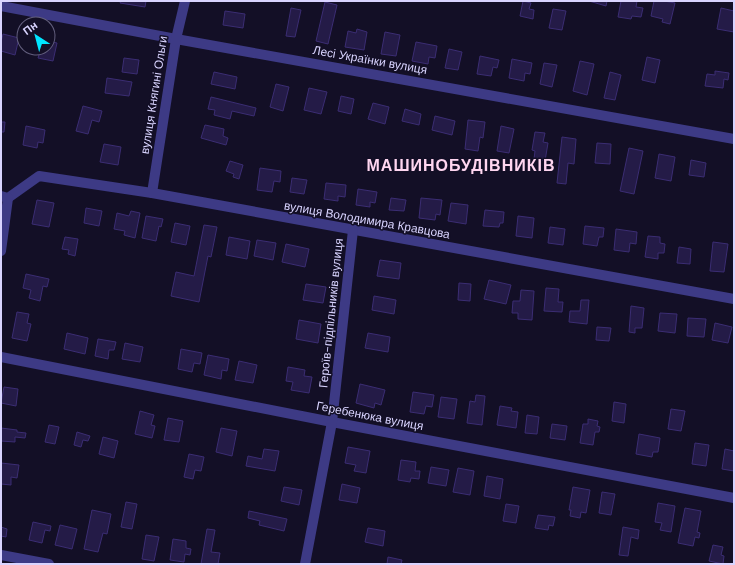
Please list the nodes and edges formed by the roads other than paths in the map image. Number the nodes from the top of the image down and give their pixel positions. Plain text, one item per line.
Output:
1 (185, 1) edge
2 (1, 6) edge
3 (176, 39) junction
4 (734, 139) edge
5 (152, 193) junction
6 (4, 197) edge
7 (353, 230) junction
8 (1, 252) edge
9 (734, 299) edge
10 (1, 357) edge
11 (332, 422) junction
12 (734, 498) edge
13 (1, 555) edge
14 (49, 564) edge
15 (306, 564) edge

1 - 3 street, вулиця Княгині Ольги
2 - 3 street, Лесі Українки вулиця
3 - 4 street, Лесі Українки вулиця
3 - 5 street, вулиця Княгині Ольги
5 - 6 street, вулиця Володимира Кравцова
5 - 7 street, вулиця Володимира Кравцова
6 - 8 street
7 - 9 street, вулиця Володимира Кравцова
7 - 11 street, Героїв-підпільників вулиця
10 - 11 street, Геребенюка вулиця
11 - 12 street, Геребенюка вулиця
11 - 15 street, Героїв-підпільників вулиця
13 - 14 street

